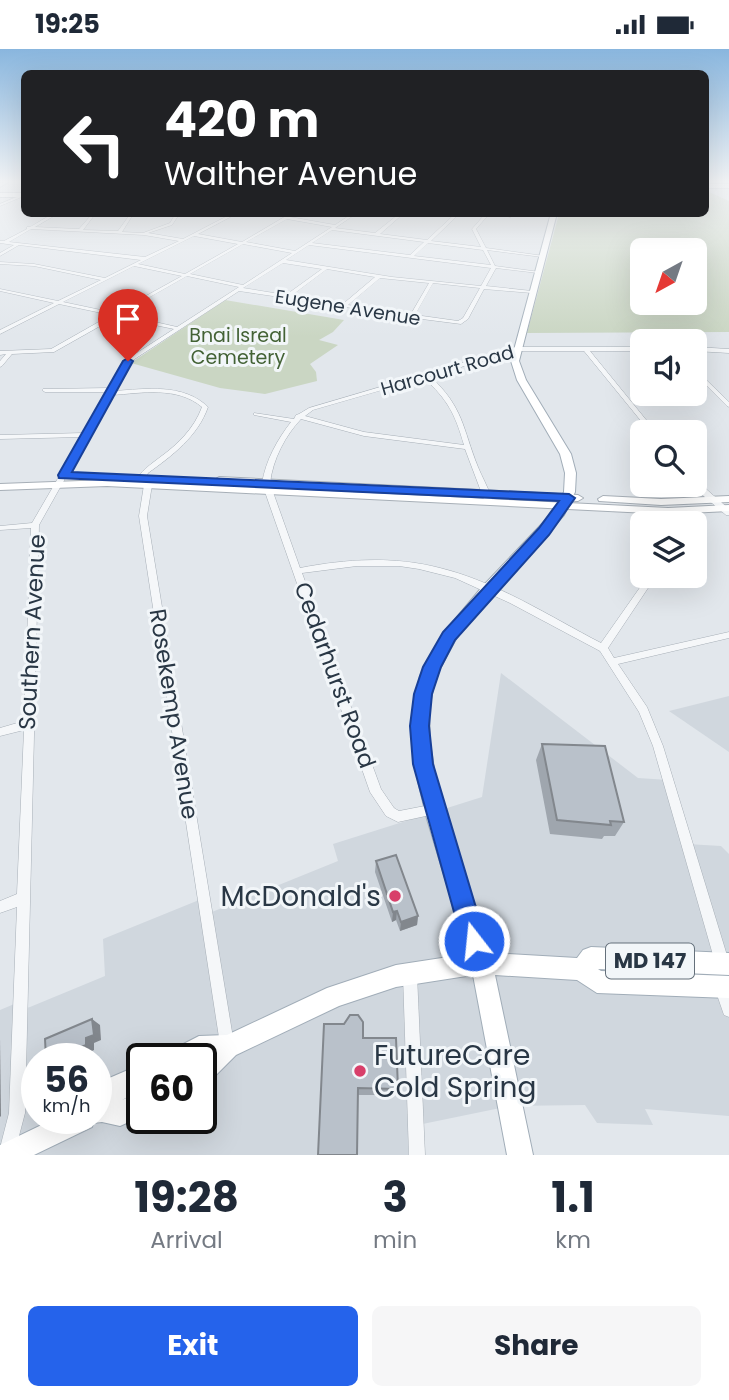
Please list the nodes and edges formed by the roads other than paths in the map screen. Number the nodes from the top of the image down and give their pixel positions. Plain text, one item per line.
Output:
1 (135, 234) edge
2 (144, 234) joint
3 (260, 234) edge
4 (323, 234) edge
5 (369, 234) edge
6 (434, 234) edge
7 (477, 234) edge
8 (548, 234) edge
9 (195, 235) joint
10 (376, 235) joint
11 (183, 240) junction
12 (2, 242) edge
13 (424, 242) junction
14 (243, 243) junction
15 (18, 244) junction
16 (307, 244) junction
17 (486, 249) junction
18 (296, 251) junction
19 (0, 255) edge
20 (542, 255) junction
21 (410, 257) junction
22 (147, 259) junction
23 (281, 261) junction
24 (0, 263) edge
25 (133, 265) junction
26 (494, 267) junction
27 (326, 268) junction
28 (538, 272) junction
29 (185, 275) junction
30 (379, 276) junction
31 (105, 279) junction
32 (432, 281) junction
33 (484, 286) junction
34 (240, 287) junction
35 (0, 290) edge
36 (9, 292) junction
37 (532, 292) junction
38 (0, 296) edge
39 (285, 297) junction
40 (59, 303) junction
41 (342, 307) junction
42 (115, 315) junction
43 (411, 318) junction
44 (176, 328) junction
45 (0, 332) edge
46 (516, 349) junction
47 (586, 349) junction
48 (630, 349) edge
49 (707, 350) edge
50 (729, 351) edge
51 (0, 353) edge
52 (10, 353) junction
53 (0, 365) edge
54 (426, 376) junction
55 (707, 383) edge
56 (46, 390) dead end
57 (110, 391) junction
58 (729, 405) edge
59 (256, 414) dead end
60 (296, 418) junction
61 (643, 420) edge
62 (85, 435) junction
63 (0, 437) edge
64 (467, 447) junction
65 (0, 479) edge
66 (62, 480) junction
67 (145, 481) junction
68 (0, 487) edge
69 (268, 487) junction
70 (707, 497) edge
71 (488, 498) junction
72 (711, 501) junction
73 (567, 502) junction
74 (728, 507) edge
75 (696, 511) joint
76 (35, 525) junction
77 (0, 528) edge
78 (297, 571) junction
79 (644, 588) edge
80 (489, 591) junction
81 (729, 635) edge
82 (603, 648) junction
83 (611, 662) junction
84 (27, 725) junction
85 (0, 732) edge
86 (435, 809) junction
87 (22, 899) junction
88 (0, 907) edge
89 (481, 963) junction
90 (726, 964) edge
91 (581, 969) junction
92 (410, 973) junction
93 (725, 987) edge
94 (729, 1010) edge
95 (217, 1047) edge
96 (228, 1047) junction
97 (217, 1058) edge
98 (50, 1134) edge
99 (6, 1155) edge
100 (417, 1155) edge
101 (520, 1155) edge

1 - 2 street
2 - 11 street
3 - 14 street
4 - 16 street, Southern Avenue
5 - 10 street
6 - 13 street
7 - 17 street
8 - 20 main road
9 - 11 street
9 - 14 street
10 - 13 street
11 - 22 street
12 - 15 street
13 - 17 street
13 - 21 street
14 - 18 street
14 - 29 street
15 - 19 street
15 - 22 street
16 - 18 street, Southern Avenue
16 - 21 street
17 - 20 street
17 - 26 street
18 - 23 street, Southern Avenue
20 - 28 main road
21 - 26 street
22 - 25 street
23 - 27 street
23 - 34 street, Southern Avenue
24 - 31 street
25 - 29 street, Eugene Avenue
25 - 31 street
26 - 28 street
26 - 33 street
27 - 30 street
27 - 39 street
28 - 37 main road
29 - 34 street, Eugene Avenue
29 - 42 street
30 - 32 street
30 - 41 street
31 - 40 street
32 - 33 street
32 - 43 street
33 - 37 street
33 - 43 street, Eugene Avenue
34 - 39 street, Eugene Avenue
34 - 44 street, Southern Avenue
35 - 36 street
36 - 38 street
36 - 40 street
37 - 46 main road
39 - 41 street, Eugene Avenue
40 - 42 street
40 - 45 street
41 - 43 street, Eugene Avenue
42 - 44 street
42 - 52 street
44 - 57 street, Southern Avenue
46 - 47 street, Harcourt Road
46 - 54 street, Harcourt Road
46 - 73 main road
47 - 48 street, Harcourt Road
47 - 61 street
49 - 50 street
51 - 52 street
52 - 53 street
54 - 60 street, Harcourt Road
54 - 64 street
55 - 58 street
56 - 57 street
57 - 62 street, Southern Avenue
57 - 67 street
59 - 60 street
60 - 64 street
60 - 69 street
62 - 63 street
62 - 66 street, Southern Avenue
64 - 71 street
65 - 66 main road
66 - 67 main road
66 - 68 main road
66 - 76 street, Southern Avenue
67 - 69 main road
67 - 96 street, Rosekemp Avenue
69 - 71 main road
69 - 78 street, Cedarhurst Road
70 - 72 street
71 - 73 main road
72 - 73 main road
72 - 74 main road
73 - 75 main road
73 - 80 main road
74 - 75 main road
76 - 77 street
76 - 84 street, Southern Avenue
78 - 80 street
78 - 86 street, Cedarhurst Road
79 - 82 street
80 - 82 street
80 - 86 main road
81 - 83 street
82 - 83 street
83 - 90 street
84 - 85 street
84 - 87 street, Southern Avenue
86 - 89 main road
87 - 88 street
87 - 99 street, Southern Avenue
89 - 91 main road, MD 147
89 - 92 main road, MD 147
89 - 101 main road
90 - 91 main road, MD 147
90 - 93 street
91 - 93 main road, MD 147
92 - 96 main road, MD 147
92 - 100 street
93 - 94 street
95 - 96 main road, MD 147
96 - 97 main road, MD 147
98 - 99 main road

